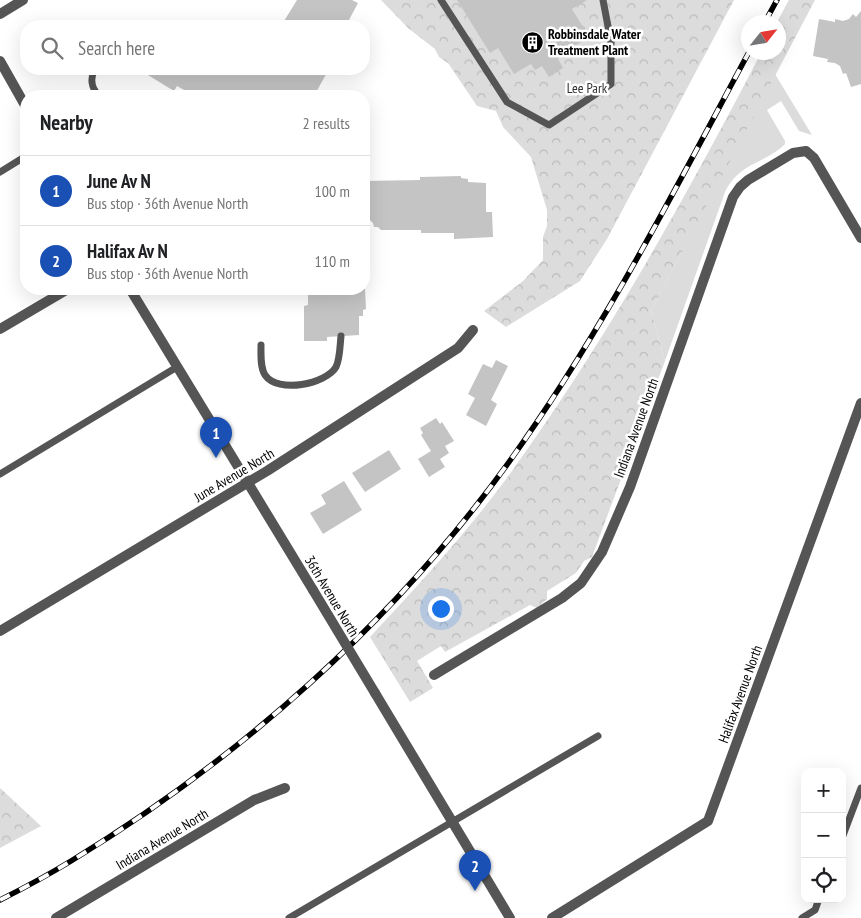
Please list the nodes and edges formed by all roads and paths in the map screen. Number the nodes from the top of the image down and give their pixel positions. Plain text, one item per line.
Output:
1 (22, 0) edge
2 (442, 0) edge
3 (603, 0) edge
4 (0, 14) edge
5 (0, 61) edge
6 (92, 75) edge
7 (94, 90) edge
8 (20, 96) edge
9 (20, 160) edge
10 (0, 172) edge
11 (861, 238) edge
12 (58, 295) edge
13 (134, 295) edge
14 (0, 329) edge
15 (473, 330) dead end
16 (341, 336) dead end
17 (261, 344) dead end
18 (177, 367) junction
19 (861, 404) edge
20 (0, 474) edge
21 (248, 483) junction
22 (0, 630) edge
23 (434, 675) dead end
24 (598, 736) dead end
25 (285, 788) dead end
26 (861, 788) edge
27 (452, 821) junction
28 (846, 827) edge
29 (818, 903) edge
30 (56, 918) edge
31 (289, 918) edge
32 (510, 918) edge
33 (552, 918) edge
34 (802, 918) edge

1 - 4 street
2 - 3 lane
5 - 8 street
6 - 7 lane
9 - 10 lane
11 - 23 street, Indiana Avenue North
12 - 14 street
13 - 18 street, 36th Avenue North
15 - 21 street, June Avenue North
16 - 17 lane
18 - 20 lane
18 - 21 street, 36th Avenue North
19 - 33 street, Halifax Avenue North
21 - 22 street, June Avenue North
21 - 27 street, 36th Avenue North, bridge
24 - 27 lane
25 - 30 street, Indiana Avenue North
26 - 28 lane
27 - 31 lane
27 - 32 street, 36th Avenue North
29 - 34 lane

